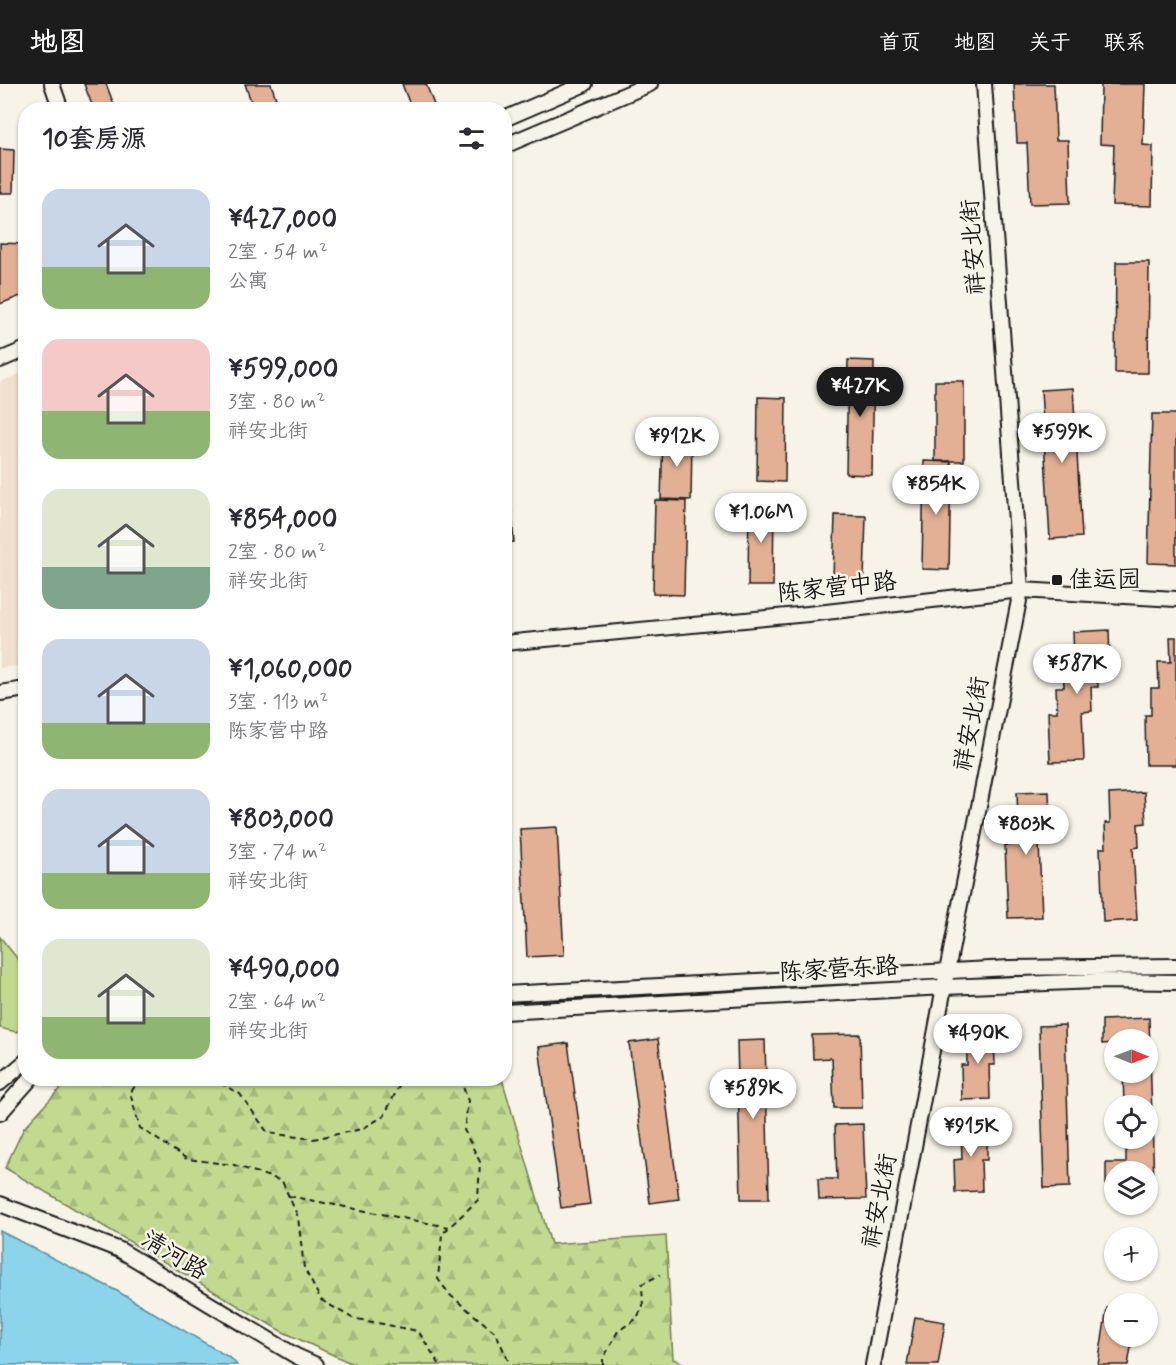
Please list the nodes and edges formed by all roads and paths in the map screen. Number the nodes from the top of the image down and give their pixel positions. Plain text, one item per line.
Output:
1 (52, 84) edge
2 (585, 84) edge
3 (650, 84) edge
4 (984, 84) edge
5 (59, 102) edge
6 (512, 116) edge
7 (512, 143) edge
8 (18, 352) edge
9 (0, 360) edge
10 (1021, 590) junction
11 (1176, 599) edge
12 (512, 642) edge
13 (18, 690) edge
14 (0, 693) edge
15 (1176, 966) edge
16 (947, 971) junction
17 (1176, 982) edge
18 (944, 987) junction
19 (512, 994) edge
20 (512, 1012) edge
21 (18, 1068) edge
22 (0, 1083) edge
23 (24, 1086) edge
24 (135, 1086) edge
25 (226, 1086) edge
26 (400, 1086) edge
27 (463, 1086) edge
28 (1, 1108) edge
29 (289, 1196) junction
30 (0, 1204) edge
31 (449, 1227) junction
32 (660, 1275) dead end
33 (316, 1365) edge
34 (440, 1365) edge
35 (510, 1365) edge
36 (603, 1365) edge
37 (873, 1365) edge

1 - 5 street
2 - 6 street
3 - 7 street
4 - 10 street, 祥安北街
8 - 9 street
10 - 11 street, 陈家营中路
10 - 12 street, 陈家营中路
10 - 16 street, 祥安北街
13 - 14 street
15 - 16 street, 陈家营东路
16 - 18 street, 祥安北街
16 - 19 street, 陈家营东路
17 - 18 street, 陈家营东路
18 - 20 street, 陈家营东路
18 - 37 street, 祥安北街
21 - 22 street
23 - 28 street
24 - 29 path
25 - 26 path
27 - 31 path
29 - 31 path
29 - 34 path
30 - 33 street, 清河路
31 - 35 path
32 - 36 path

